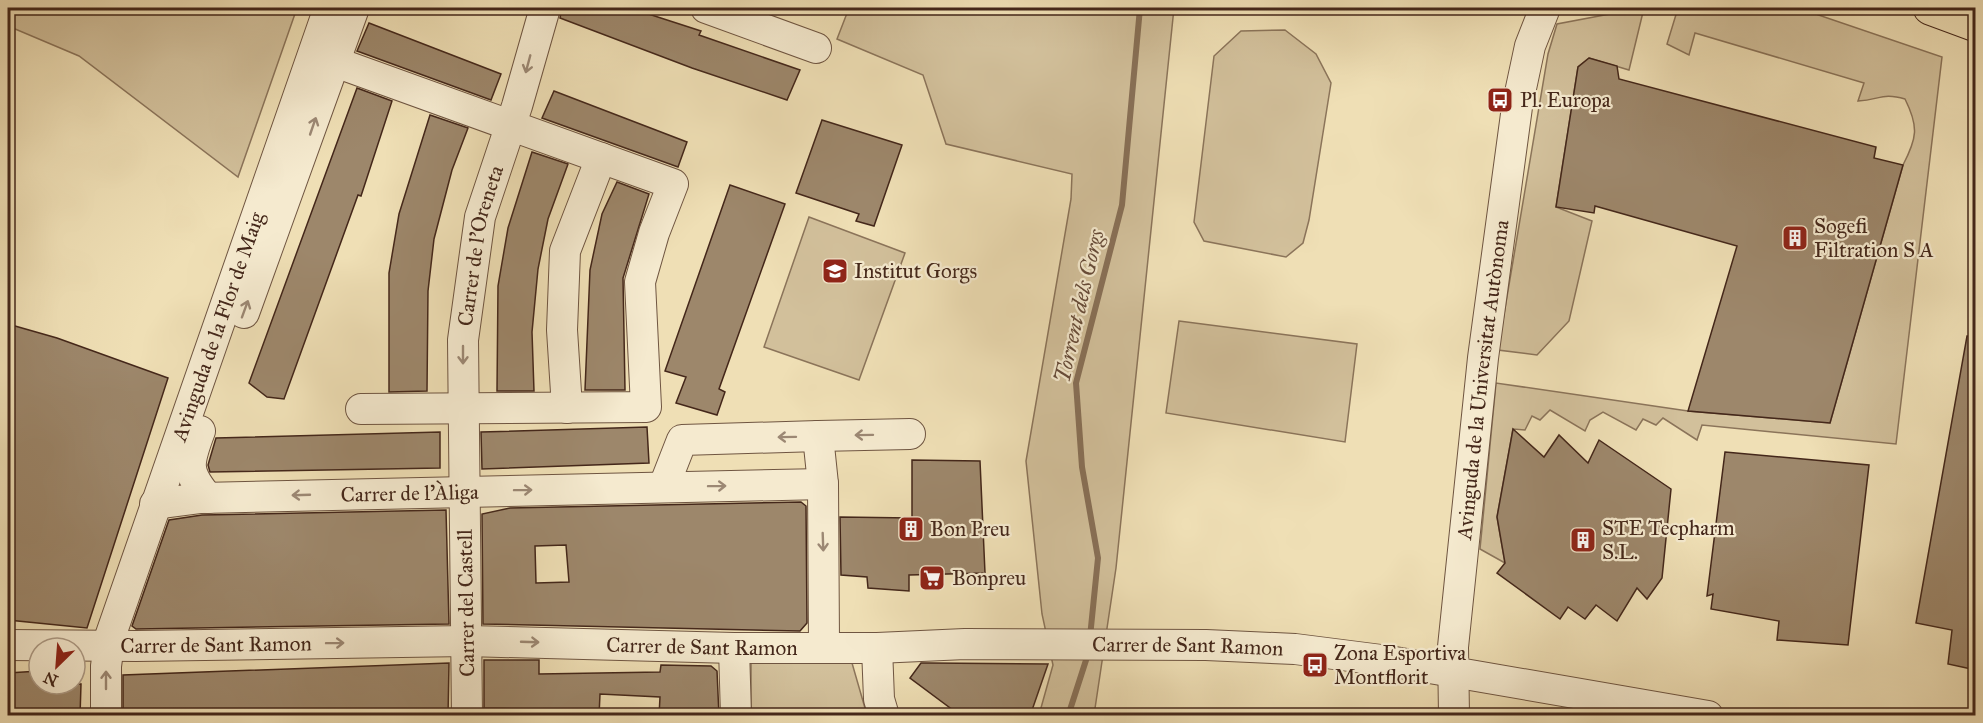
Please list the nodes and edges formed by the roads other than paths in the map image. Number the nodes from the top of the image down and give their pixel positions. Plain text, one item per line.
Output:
1 (329, 8) edge
2 (354, 8) edge
3 (545, 8) edge
4 (706, 8) edge
5 (1532, 8) edge
6 (1545, 8) edge
7 (1930, 8) edge
8 (742, 14) edge
9 (1976, 25) edge
10 (1530, 46) junction
11 (816, 48) dead end
12 (335, 62) junction
13 (511, 126) junction
14 (601, 159) junction
15 (567, 408) junction
16 (361, 409) dead end
17 (463, 410) junction
18 (910, 434) dead end
19 (818, 436) junction
20 (822, 484) junction
21 (664, 486) junction
22 (464, 491) junction
23 (208, 498) junction
24 (155, 504) junction
25 (467, 641) junction
26 (8, 645) edge
27 (109, 645) junction
28 (734, 648) junction
29 (830, 648) junction
30 (877, 655) junction
31 (1453, 672) junction
32 (106, 716) edge
33 (467, 716) edge
34 (736, 716) edge
35 (884, 716) edge
36 (1454, 716) edge
37 (1708, 716) edge

1 - 24 street, Avinguda de la Flor de Maig
2 - 12 street, Avinguda de la Flor de Maig
3 -> 13 street, Carrer de l'Oreneta
4 - 8 street
5 - 10 street, Avinguda de la Universitat Autònoma
6 - 10 street, Avinguda de la Universitat Autònoma
7 - 9 main road
8 - 11 street
10 - 31 street, Avinguda de la Universitat Autònoma
12 - 13 street
23 -> 12 street, Avinguda de la Flor de Maig
13 - 14 street
13 -> 17 street, Carrer de l'Oreneta
14 - 15 street
14 - 15 street
15 - 17 street
16 - 17 street
17 - 22 street, Carrer de l'Oreneta
18 -> 19 street
19 - 20 street
19 -> 21 street
21 -> 20 street, Carrer de l'Àliga
20 -> 29 street
22 -> 21 street, Carrer de l'Àliga
22 -> 23 street, Carrer de l'Àliga
22 - 25 street, Carrer del Castell
23 - 24 street, Carrer de l'Àliga
24 - 27 street, Avinguda de la Flor de Maig
27 -> 25 street, Carrer de Sant Ramon
25 -> 28 street, Carrer de Sant Ramon
25 - 33 street, Carrer del Castell
26 - 27 street, Carrer de Sant Ramon
32 -> 27 street, Avinguda de la Flor de Maig
28 - 29 street, Carrer de Sant Ramon
28 - 34 street
29 - 30 street, Carrer de Sant Ramon
30 - 31 street, Carrer de Sant Ramon
30 - 35 street
31 - 36 street, Avinguda de la Universitat Autònoma
31 - 37 street, Carrer de Sant Ramon

